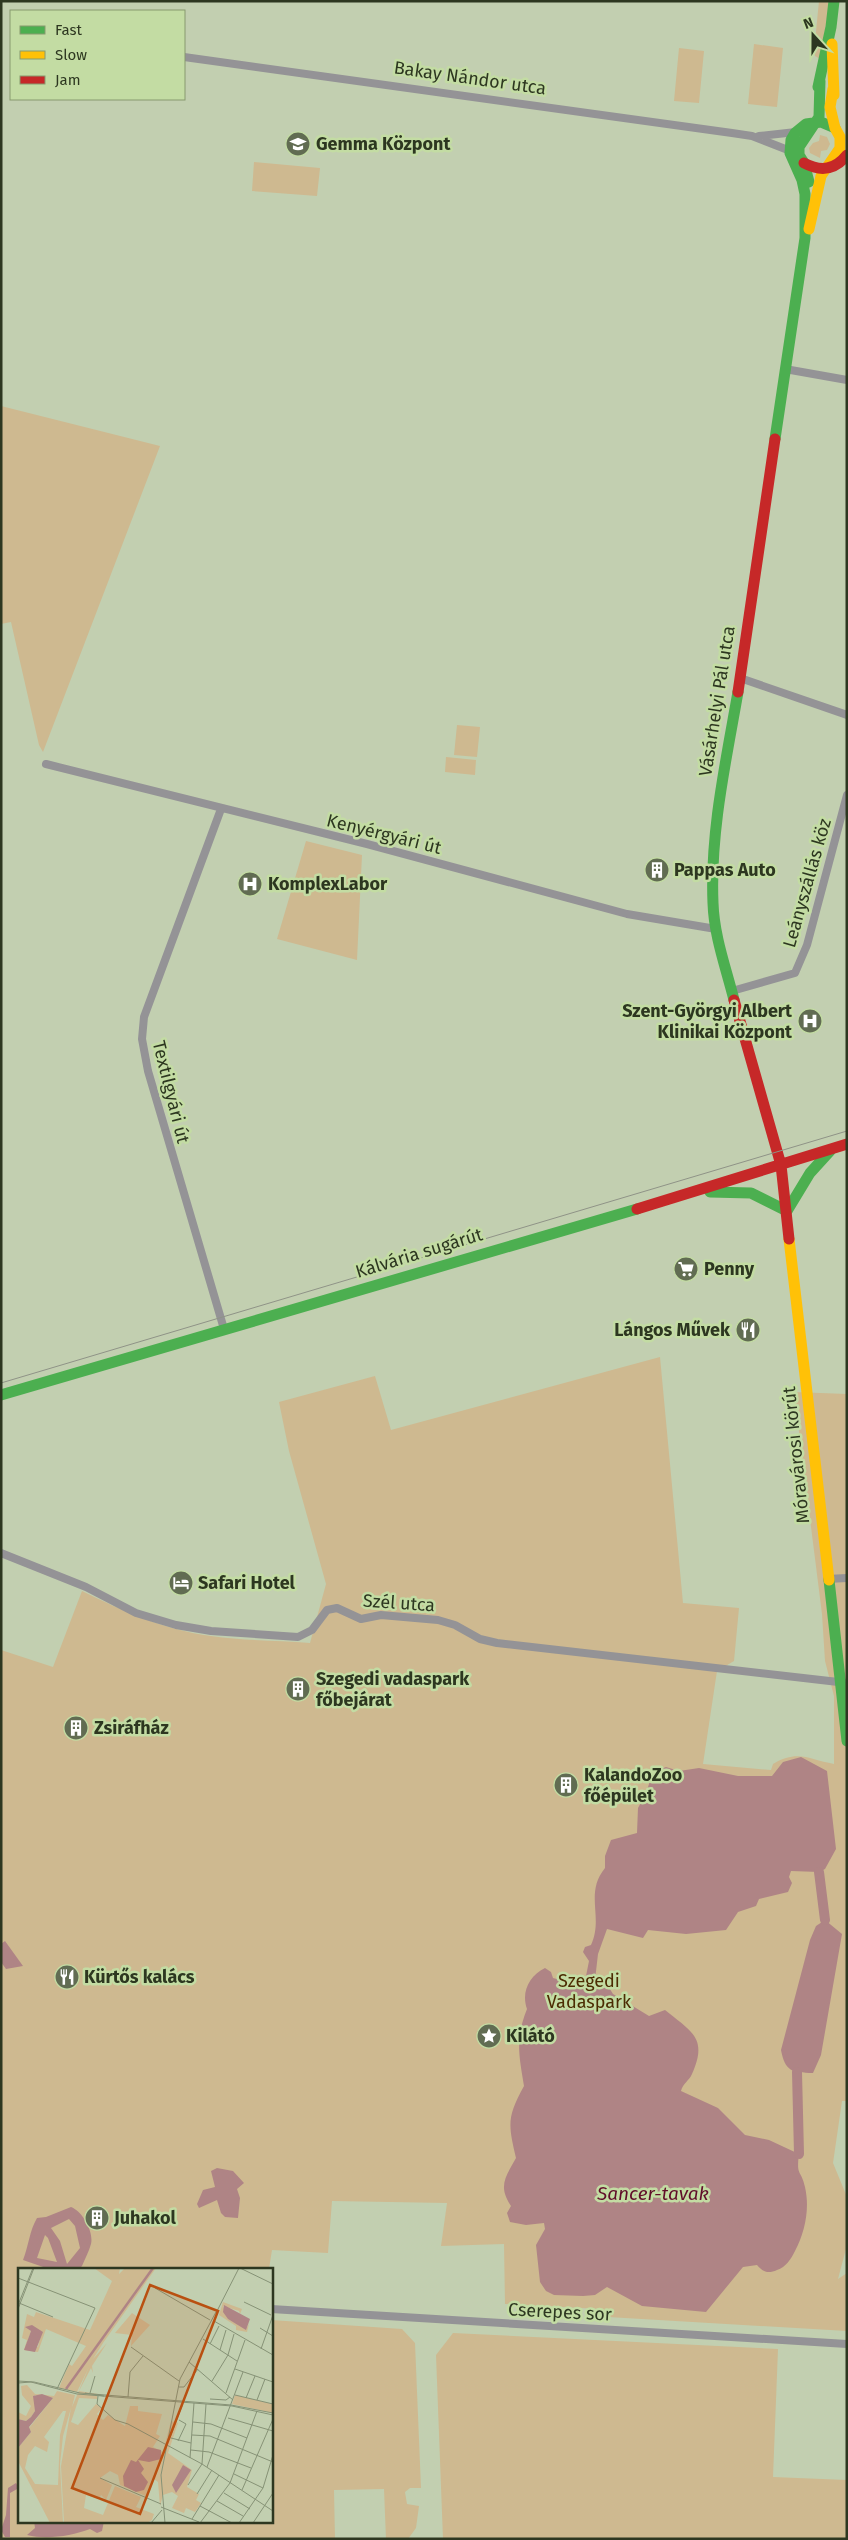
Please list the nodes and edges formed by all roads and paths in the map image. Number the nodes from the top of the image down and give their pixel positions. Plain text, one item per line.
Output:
1 (834, 1) edge
2 (831, 27) junction
3 (185, 57) edge
4 (813, 122) junction
5 (796, 132) junction
6 (842, 135) edge
7 (752, 136) junction
8 (798, 156) junction
9 (845, 159) edge
10 (827, 169) junction
11 (805, 203) junction
12 (805, 238) junction
13 (785, 369) junction
14 (847, 380) edge
15 (740, 678) junction
16 (847, 715) edge
17 (46, 764) dead end
18 (847, 795) edge
19 (221, 809) junction
20 (716, 929) junction
21 (732, 990) junction
22 (847, 1144) edge
23 (832, 1148) junction
24 (781, 1165) junction
25 (695, 1192) junction
26 (787, 1212) junction
27 (224, 1329) junction
28 (1, 1395) edge
29 (1, 1553) edge
30 (847, 1578) edge
31 (827, 1579) junction
32 (843, 1683) edge
33 (847, 1741) edge
34 (272, 2309) edge
35 (847, 2344) edge

1 - 2 main road, Vásárhelyi Pál utca
2 - 4 main road, Vásárhelyi Pál utca
2 - 6 main road, Vásárhelyi Pál utca
3 - 7 street, Bakay Nándor utca
4 - 5 main road
4 - 6 main road
4 - 8 main road, Vásárhelyi Pál utca
5 - 7 street, Bakay Nándor utca
5 - 8 main road, Vásárhelyi Pál utca
6 - 10 main road, Vásárhelyi Pál utca
7 - 8 street, Bakay Nándor utca
8 - 10 main road
8 - 11 main road, Vásárhelyi Pál utca
8 - 11 main road, Vásárhelyi Pál utca
9 - 10 main road
10 - 12 main road, Vásárhelyi Pál utca
11 - 12 main road, Vásárhelyi Pál utca
12 - 13 main road, Vásárhelyi Pál utca
13 - 14 street
13 - 15 main road, Vásárhelyi Pál utca
15 - 16 street
15 - 20 main road, Vásárhelyi Pál utca
17 - 19 street, Kenyérgyári út
18 - 21 street, Leányszállás köz
19 - 20 street, Kenyérgyári út
19 - 27 street, Textilgyári út
20 - 21 main road, Vásárhelyi Pál utca
21 - 24 main road, Vásárhelyi Pál utca
22 - 23 main road, Kálvária sugárút
23 - 24 main road, Kálvária sugárút
23 - 26 main road
24 - 25 main road, Kálvária sugárút
24 - 26 main road, Móravárosi körút
25 - 26 main road
25 - 27 main road, Kálvária sugárút
26 - 31 main road, Móravárosi körút
27 - 28 main road, Kálvária sugárút
29 - 32 street, Szél utca
30 - 31 street
31 - 32 main road, Móravárosi körút
32 - 33 main road, Móravárosi körút
34 - 35 street, Cserepes sor

